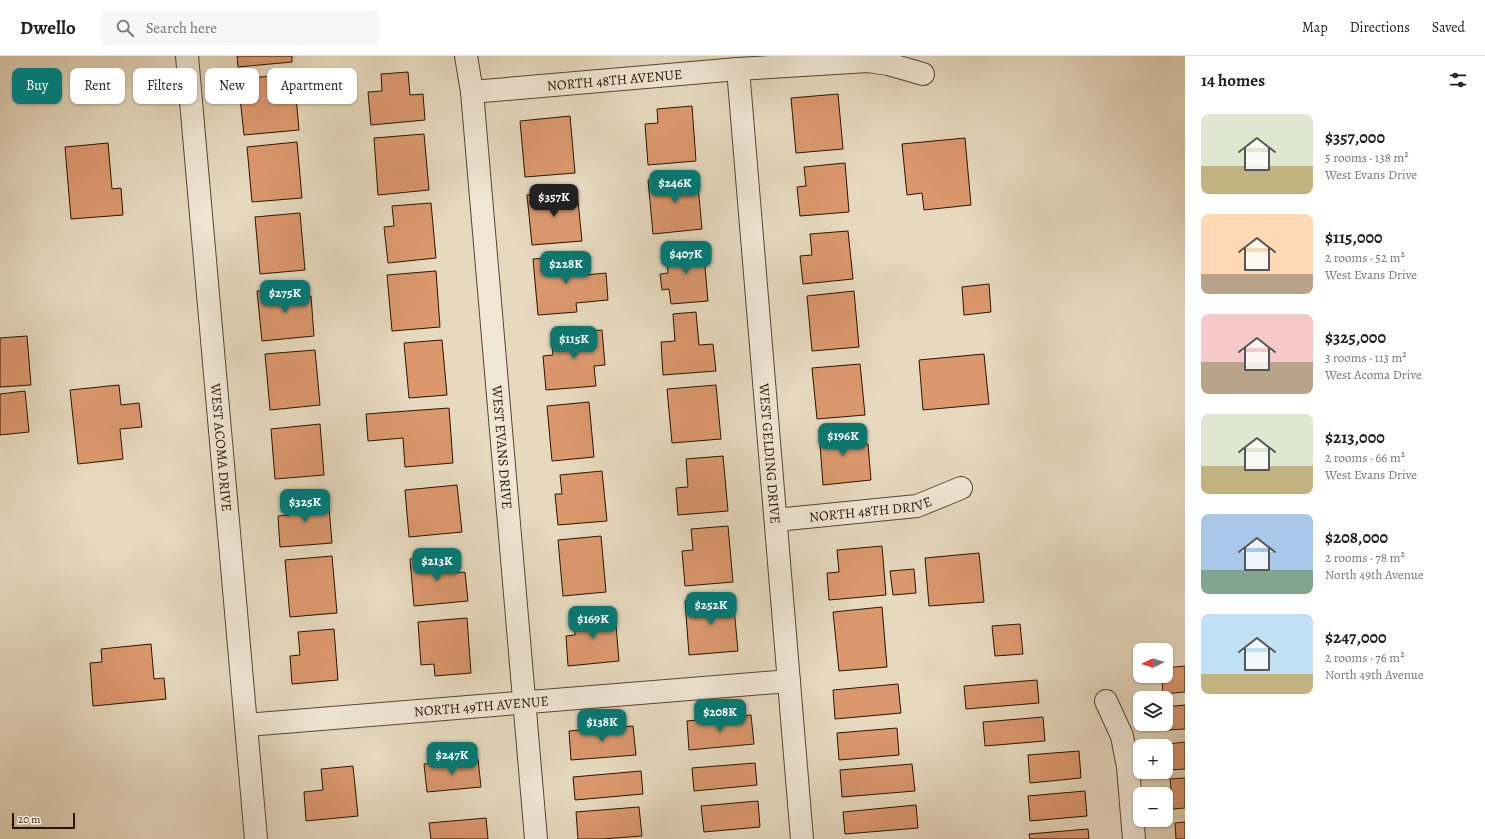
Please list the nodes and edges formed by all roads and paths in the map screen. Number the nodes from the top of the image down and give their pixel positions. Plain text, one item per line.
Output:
1 (187, 56) edge
2 (466, 56) edge
3 (738, 69) junction
4 (923, 74) dead end
5 (472, 92) junction
6 (961, 488) dead end
7 (776, 520) junction
8 (789, 681) junction
9 (1106, 700) dead end
10 (524, 702) junction
11 (246, 725) junction
12 (256, 839) edge
13 (536, 839) edge
14 (802, 839) edge
15 (1134, 839) edge

1 - 11 street, WEST ACOMA DRIVE
2 - 5 street, WEST EVANS DRIVE
3 - 4 street, NORTH 48TH AVENUE
3 - 5 street, NORTH 48TH AVENUE
3 - 7 street, WEST GELDING DRIVE
5 - 10 street, WEST EVANS DRIVE
6 - 7 street, NORTH 48TH DRIVE
7 - 8 street, WEST GELDING DRIVE
8 - 10 street, NORTH 49TH AVENUE
8 - 14 street, WEST GELDING DRIVE
9 - 15 street
10 - 11 street, NORTH 49TH AVENUE
10 - 13 street, WEST EVANS DRIVE
11 - 12 street, WEST ACOMA DRIVE

